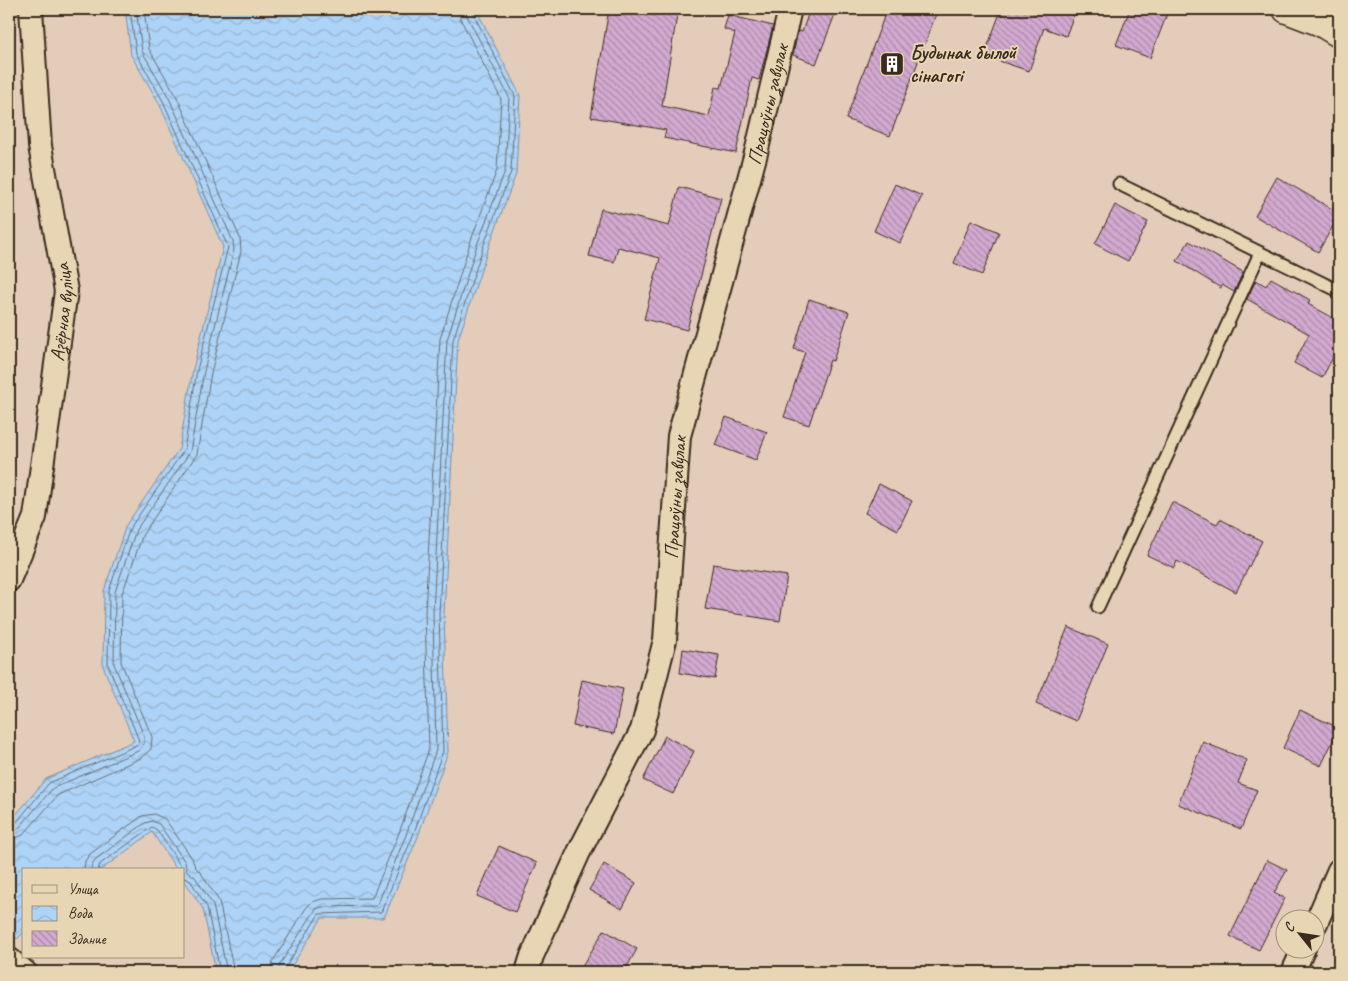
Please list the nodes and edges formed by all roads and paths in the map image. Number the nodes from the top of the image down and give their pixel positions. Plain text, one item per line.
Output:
1 (31, 9) edge
2 (790, 9) edge
3 (1287, 9) edge
4 (1339, 32) edge
5 (1119, 184) dead end
6 (1260, 253) junction
7 (1339, 291) edge
8 (9, 580) edge
9 (1098, 607) dead end
10 (1339, 870) edge
11 (1323, 908) edge
12 (1299, 958) edge
13 (9, 959) edge
14 (25, 972) edge
15 (527, 972) edge
16 (1293, 972) edge

1 - 8 street, Азёрная вуліца
2 - 15 street, Працоўны завулак
3 - 4 street
5 - 6 lane
6 - 7 lane
6 - 9 lane
10 - 11 street
12 - 16 street
13 - 14 street

